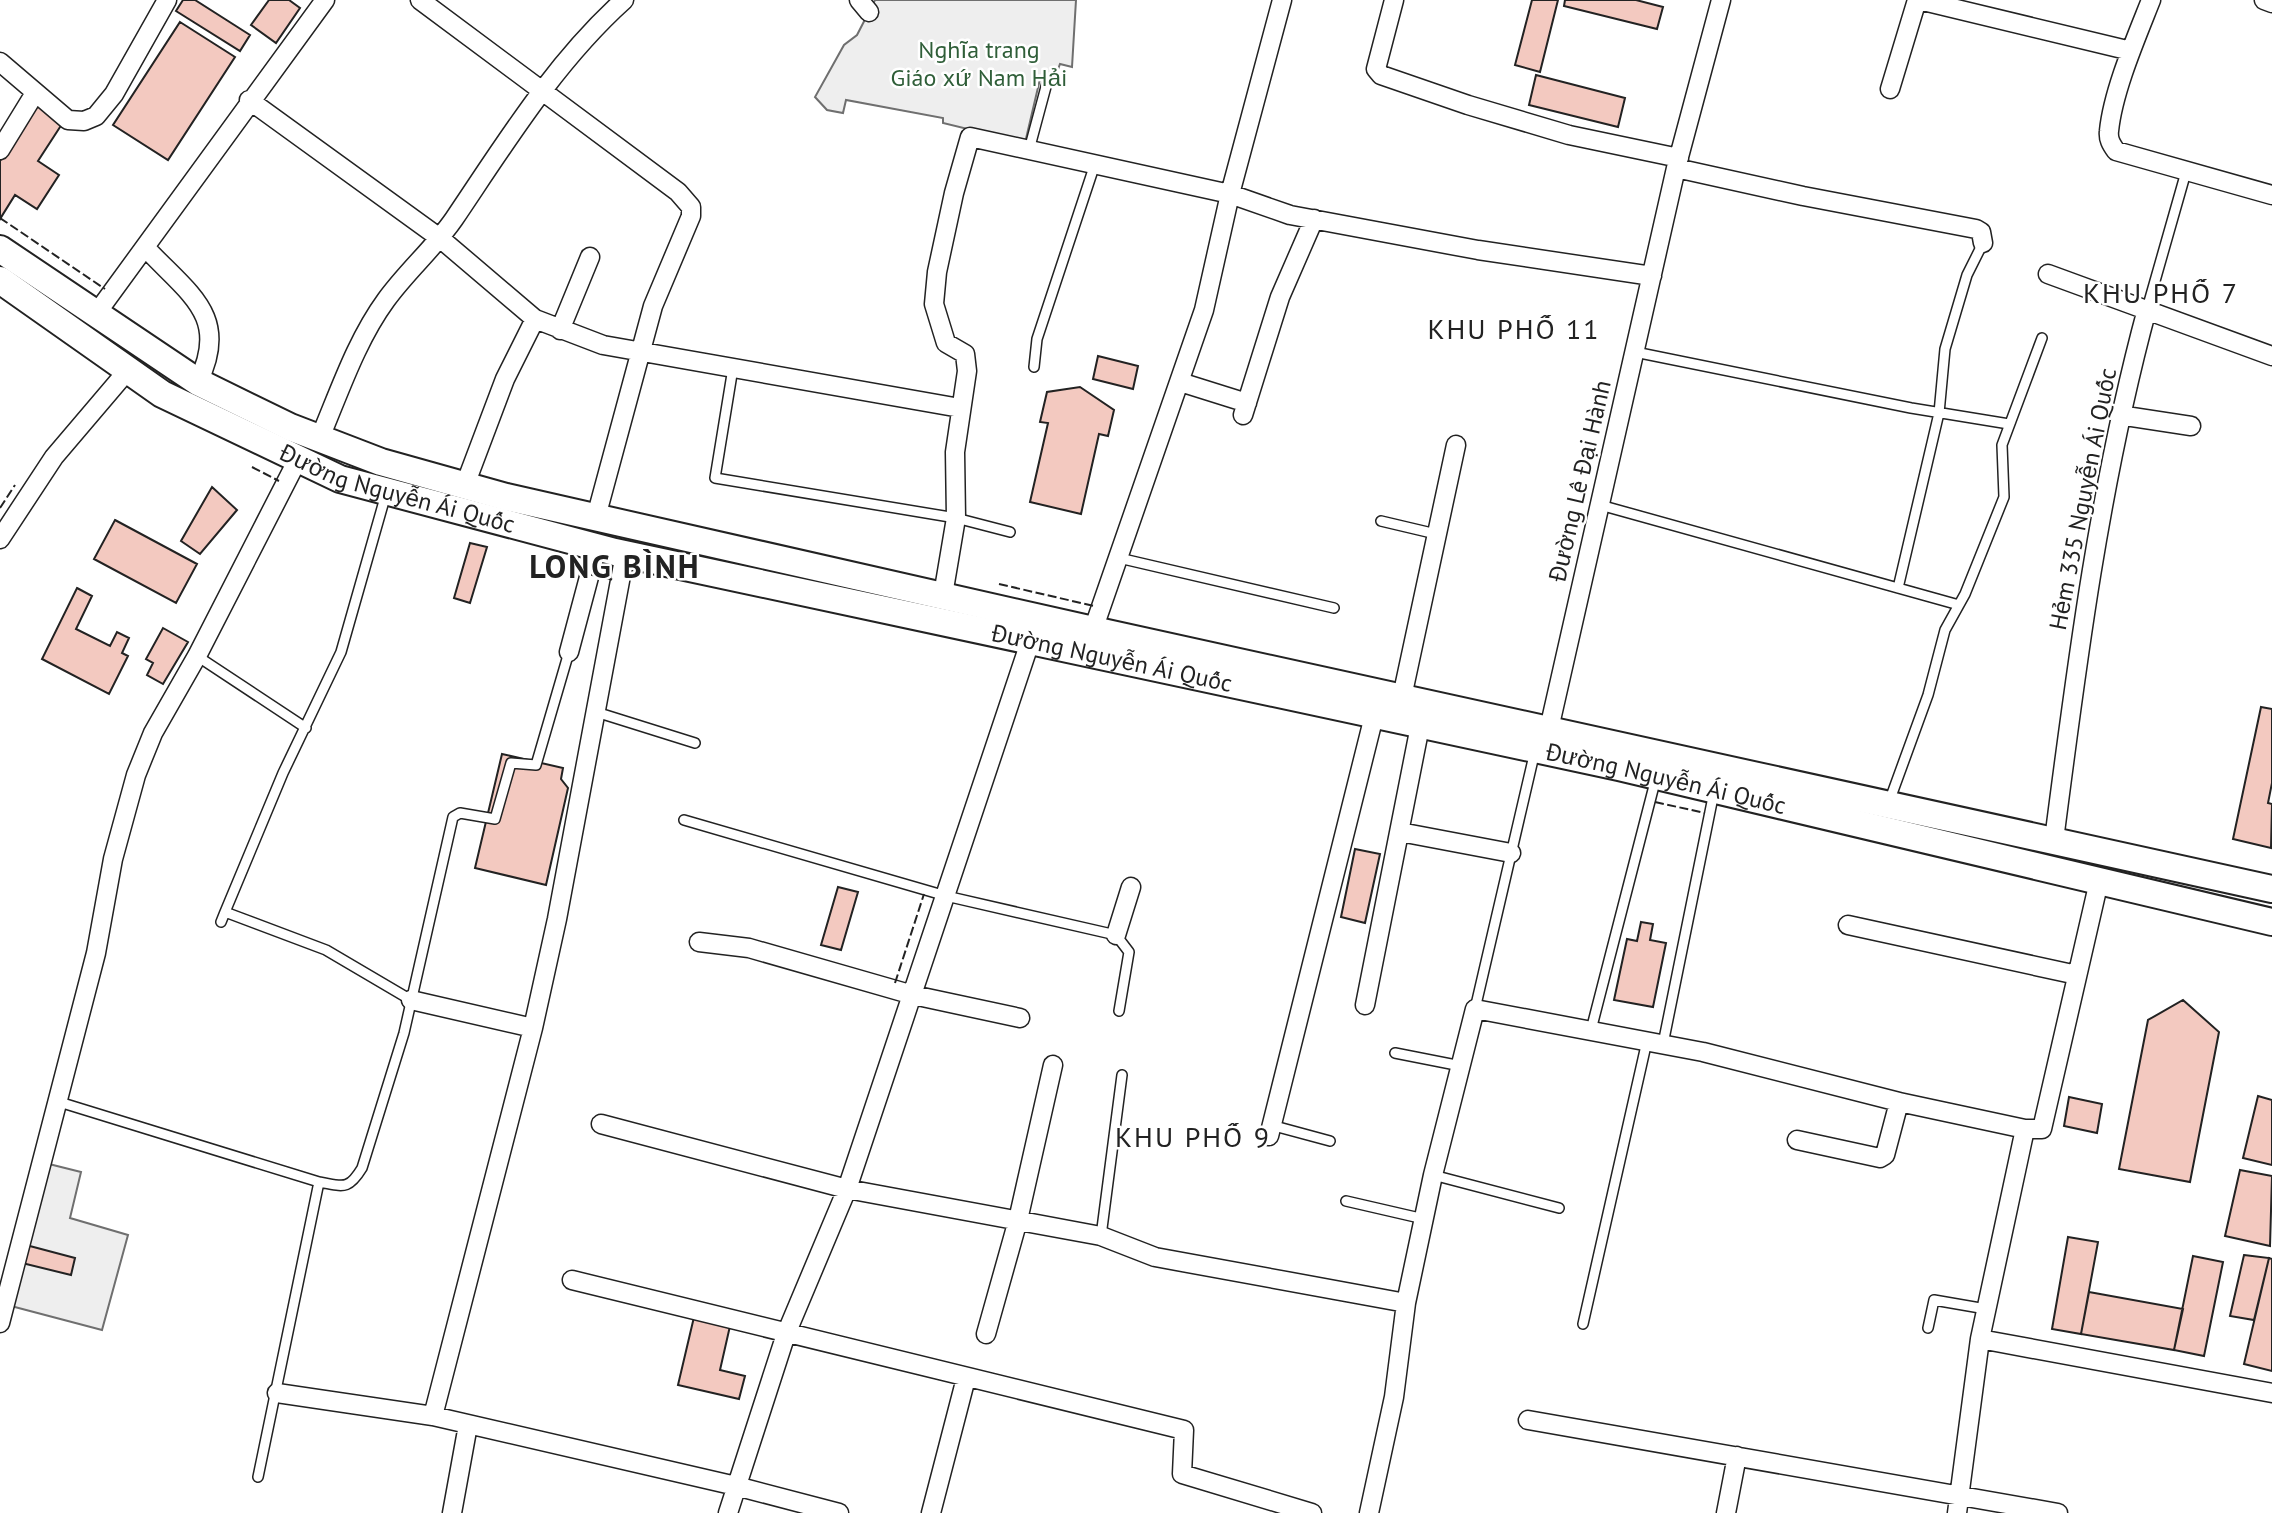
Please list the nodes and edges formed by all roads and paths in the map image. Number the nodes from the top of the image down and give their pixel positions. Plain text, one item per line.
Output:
1 (325, 0) edge
2 (420, 0) edge
3 (624, 0) edge
4 (1394, 0) edge
5 (1721, 0) edge
6 (1918, 0) edge
7 (2151, 0) edge
8 (2264, 0) edge
9 (163, 2) edge
10 (1277, 2) edge
11 (2272, 3) edge
12 (2131, 51) junction
13 (0, 62) edge
14 (1047, 83) dead end
15 (542, 89) junction
16 (1890, 89) dead end
17 (35, 93) junction
18 (249, 100) junction
19 (0, 150) edge
20 (1029, 150) junction
21 (1678, 163) junction
22 (1095, 164) junction
23 (2186, 172) junction
24 (1230, 194) junction
25 (2272, 195) edge
26 (1314, 219) junction
27 (440, 239) junction
28 (1983, 243) joint
29 (145, 247) junction
30 (0, 249) edge
31 (590, 257) dead end
32 (2048, 274) dead end
33 (1652, 276) junction
34 (2, 286) edge
35 (2147, 309) junction
36 (96, 314) junction
37 (535, 319) junction
38 (560, 330) junction
39 (2042, 338) dead end
40 (641, 351) junction
41 (1635, 352) junction
42 (2272, 356) edge
43 (1034, 367) dead end
44 (733, 368) junction
45 (128, 370) junction
46 (198, 382) junction
47 (1180, 382) junction
48 (960, 408) junction
49 (1938, 413) junction
50 (2119, 415) junction
51 (2009, 424) junction
52 (2191, 426) dead end
53 (319, 440) junction
54 (1456, 444) dead end
55 (298, 461) junction
56 (465, 485) junction
57 (386, 491) junction
58 (1600, 505) junction
59 (596, 517) junction
60 (956, 518) junction
61 (1381, 521) dead end
62 (631, 524) junction
63 (1010, 532) dead end
64 (1436, 534) junction
65 (1, 535) edge
66 (597, 547) junction
67 (625, 554) junction
68 (1119, 558) junction
69 (1898, 588) junction
70 (943, 595) junction
71 (1959, 605) junction
72 (1334, 608) dead end
73 (1093, 630) junction
74 (1030, 642) junction
75 (569, 652) joint
76 (197, 656) junction
77 (1402, 697) junction
78 (596, 712) junction
79 (1374, 716) junction
80 (1420, 726) junction
81 (306, 728) junction
82 (1542, 739) junction
83 (695, 743) dead end
84 (1657, 776) junction
85 (1714, 790) junction
86 (1888, 803) junction
87 (684, 820) dead end
88 (1400, 832) junction
89 (2054, 840) junction
90 (2106, 852) junction
91 (1511, 853) junction
92 (2099, 881) junction
93 (1131, 887) dead end
94 (2272, 889) edge
95 (946, 896) junction
96 (225, 912) junction
97 (221, 922) dead end
98 (2272, 922) edge
99 (1848, 925) dead end
100 (1116, 935) junction
101 (699, 942) dead end
102 (2077, 975) junction
103 (913, 995) junction
104 (411, 1000) junction
105 (1365, 1005) dead end
106 (1475, 1009) junction
107 (1119, 1011) dead end
108 (1020, 1018) dead end
109 (533, 1028) junction
110 (1591, 1030) junction
111 (1655, 1043) junction
112 (1395, 1052) dead end
113 (1053, 1065) dead end
114 (1461, 1066) junction
115 (1122, 1075) dead end
116 (55, 1101) junction
117 (1899, 1102) junction
118 (601, 1124) dead end
119 (2025, 1129) junction
120 (1270, 1131) joint
121 (1797, 1140) dead end
122 (1330, 1141) dead end
123 (1433, 1175) junction
124 (319, 1182) junction
125 (847, 1189) junction
126 (1346, 1200) dead end
127 (1559, 1208) dead end
128 (1424, 1219) junction
129 (1018, 1220) junction
130 (1101, 1236) junction
131 (572, 1280) dead end
132 (1406, 1303) junction
133 (1986, 1309) junction
134 (0, 1323) edge
135 (1583, 1324) dead end
136 (1928, 1328) dead end
137 (786, 1334) junction
138 (986, 1334) dead end
139 (1980, 1339) junction
140 (966, 1378) junction
141 (278, 1392) junction
142 (2272, 1393) edge
143 (433, 1416) junction
144 (1528, 1420) dead end
145 (468, 1425) junction
146 (1737, 1455) junction
147 (258, 1477) dead end
148 (736, 1486) junction
149 (1960, 1494) junction
150 (452, 1513) edge
151 (728, 1513) edge
152 (839, 1513) edge
153 (931, 1513) edge
154 (1312, 1513) edge
155 (1369, 1513) edge
156 (1726, 1513) edge
157 (1956, 1513) edge
158 (2058, 1513) edge

1 - 18 street
2 - 15 street
3 - 15 street
4 - 21 street
5 - 21 street, Đường Lê Đại Hành
6 - 12 street
6 - 16 street
7 - 12 street
8 - 11 street
9 - 17 street
10 - 24 street
12 - 23 street
13 - 17 street
14 - 20 lane
15 - 27 street
15 - 40 street
17 - 19 street
18 - 27 street
18 - 29 street
20 - 22 street
20 - 48 street
21 - 28 street
21 - 33 street, Đường Lê Đại Hành
22 - 24 street
22 - 43 lane
23 - 25 street
23 - 35 lane, Hẻm 335 Nguyễn Ái Quốc
24 - 26 street
24 - 47 street
26 - 33 street
26 - 47 street
27 - 37 street
27 - 53 street
28 - 49 lane
29 - 36 street
29 - 46 street
30 - 36 main road, Đường Nguyễn Ái Quốc
31 - 38 street
32 - 35 street
33 - 41 street, Đường Lê Đại Hành
34 - 45 main road, Đường Nguyễn Ái Quốc
35 - 42 street
35 - 50 street, Hẻm 335 Nguyễn Ái Quốc
36 - 46 main road, Đường Nguyễn Ái Quốc
37 - 38 street
37 - 56 street
38 - 40 street
39 - 51 lane
40 - 44 street
40 - 59 street
41 - 49 lane
41 - 58 street, Đường Lê Đại Hành
44 - 48 street
44 - 60 lane
45 - 55 main road, Đường Nguyễn Ái Quốc
45 - 65 street
46 - 53 main road, Đường Nguyễn Ái Quốc
47 - 68 street
48 - 60 street
49 - 51 lane
49 - 69 lane
50 - 52 street
50 - 89 street, Hẻm 335 Nguyễn Ái Quốc
51 - 71 lane
53 - 56 main road, Đường Nguyễn Ái Quốc
54 - 64 street
55 - 57 main road, Đường Nguyễn Ái Quốc
55 - 76 street
56 - 59 main road, Đường Nguyễn Ái Quốc
57 - 66 main road, Đường Nguyễn Ái Quốc
57 - 81 lane
58 - 69 lane
58 - 82 street, Đường Lê Đại Hành
59 - 62 main road, Đường Nguyễn Ái Quốc
60 - 63 lane
60 - 70 street
61 - 64 lane
62 - 67 main road
62 - 70 main road, Đường Nguyễn Ái Quốc
64 - 77 street
66 - 67 main road, Đường Nguyễn Ái Quốc
66 - 75 street
67 - 74 main road, Đường Nguyễn Ái Quốc
67 - 78 street
68 - 72 lane
68 - 73 street
69 - 71 lane
70 - 73 main road, Đường Nguyễn Ái Quốc
71 - 86 lane
73 - 77 main road, Đường Nguyễn Ái Quốc
74 - 79 main road, Đường Nguyễn Ái Quốc
74 - 95 street
75 - 104 lane
76 - 81 lane
76 - 116 street
77 - 82 main road, Đường Nguyễn Ái Quốc
78 - 83 lane
78 - 109 street
79 - 80 main road, Đường Nguyễn Ái Quốc
79 - 120 street
80 - 82 main road, Đường Nguyễn Ái Quốc
80 - 88 street
81 - 96 lane
82 - 84 main road, Đường Nguyễn Ái Quốc
82 - 86 main road, Đường Nguyễn Ái Quốc
82 - 91 lane
84 - 85 main road, Đường Nguyễn Ái Quốc
84 - 110 lane
85 - 92 main road, Đường Nguyễn Ái Quốc
85 - 111 lane
86 - 89 main road, Đường Nguyễn Ái Quốc
87 - 95 lane
88 - 91 street
88 - 105 street
89 - 90 main road, Đường Nguyễn Ái Quốc
90 - 92 main road
90 - 94 main road, Đường Nguyễn Ái Quốc
91 - 106 lane
92 - 98 main road, Đường Nguyễn Ái Quốc
92 - 102 street
93 - 100 street
95 - 100 lane
95 - 103 street
96 - 97 lane
96 - 104 lane
99 - 102 street
100 - 107 lane
101 - 103 street
102 - 119 street
103 - 108 street
103 - 125 street
104 - 109 street
104 - 124 lane
106 - 110 street
106 - 114 street
109 - 143 street
110 - 111 street
111 - 117 street
111 - 135 lane
112 - 114 lane
113 - 129 street
114 - 123 street
115 - 130 lane
116 - 124 lane
116 - 134 street
117 - 119 street
117 - 121 street
118 - 125 street
119 - 133 street
120 - 122 lane
123 - 127 lane
123 - 128 street
124 - 141 lane
125 - 129 street
125 - 137 street
126 - 128 lane
128 - 132 street
129 - 130 street
129 - 138 street
130 - 132 street
131 - 137 street
132 - 155 street
133 - 136 lane
133 - 139 street
137 - 140 street
137 - 148 street
139 - 142 street
139 - 149 street
140 - 153 street
140 - 154 street
141 - 143 street
141 - 147 lane
143 - 145 street
144 - 146 street
145 - 148 street
145 - 150 street
146 - 149 street
146 - 156 street
148 - 151 street
148 - 152 street
149 - 157 street
149 - 158 street

